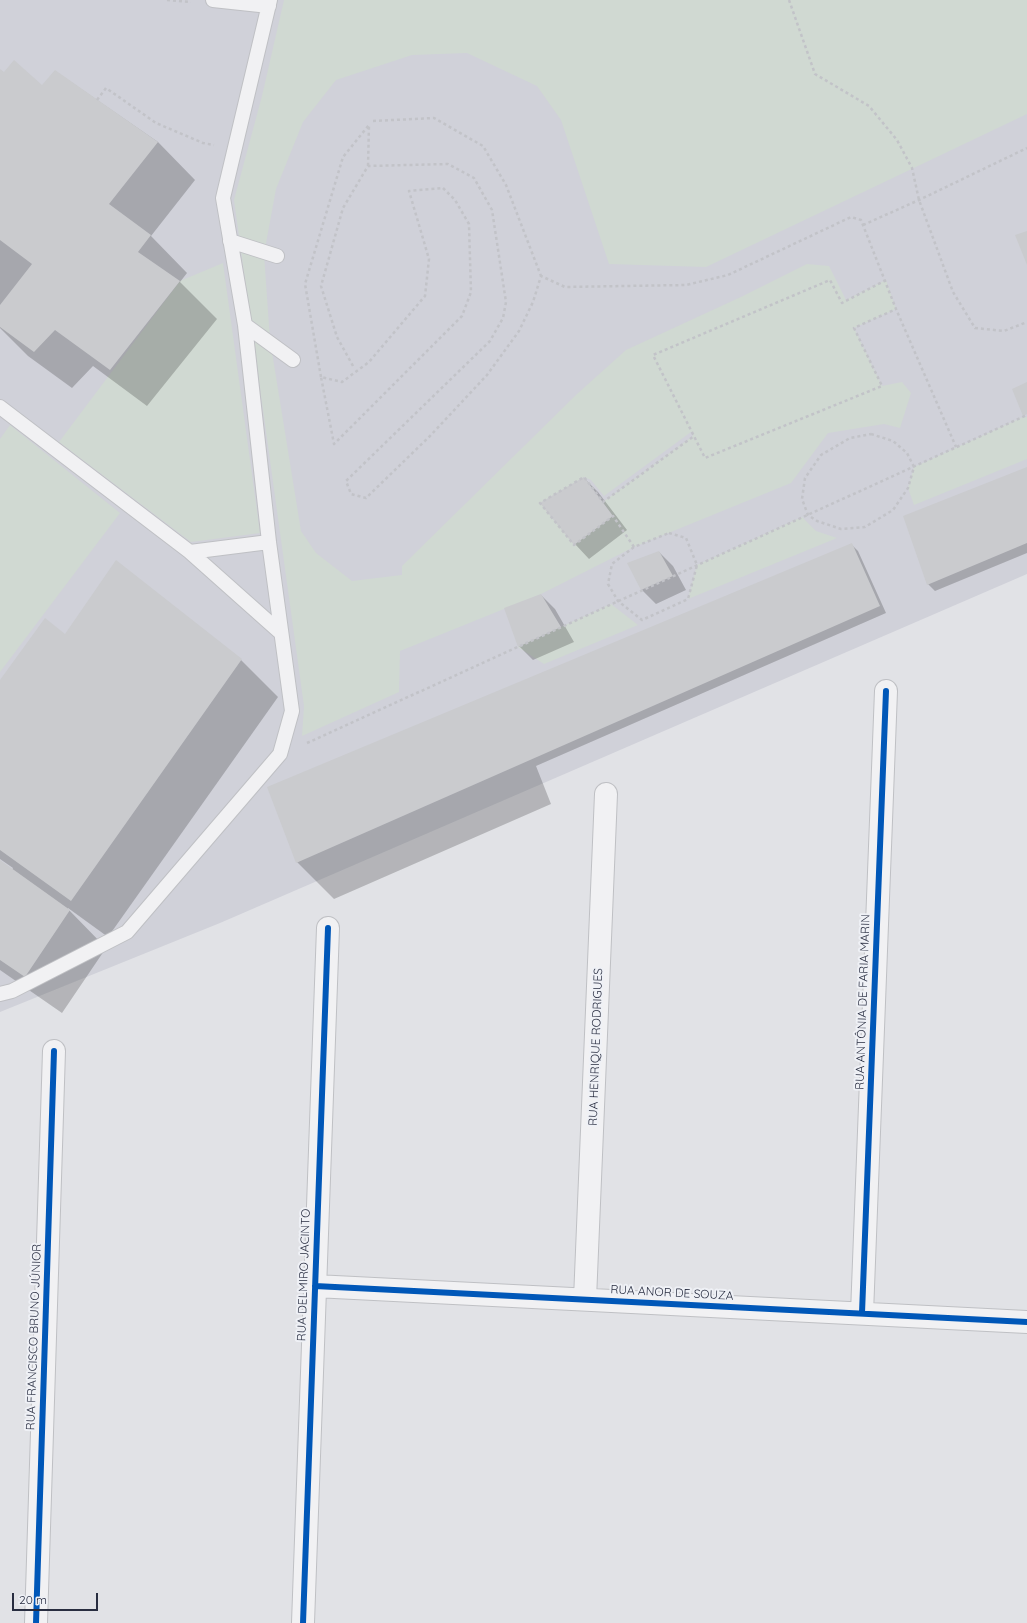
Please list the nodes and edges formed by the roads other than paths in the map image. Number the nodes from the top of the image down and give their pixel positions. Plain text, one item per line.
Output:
1 (214, 0) edge
2 (270, 3) edge
3 (230, 241) junction
4 (277, 256) dead end
5 (245, 325) junction
6 (293, 360) dead end
7 (2, 414) edge
8 (269, 542) junction
9 (190, 552) junction
10 (281, 632) junction
11 (886, 691) dead end
12 (606, 794) dead end
13 (328, 928) dead end
14 (0, 994) edge
15 (54, 1051) dead end
16 (315, 1286) junction
17 (585, 1299) junction
18 (862, 1313) junction
19 (1027, 1322) edge
20 (36, 1623) edge
21 (303, 1623) edge

1 - 2 lane
2 - 3 lane
3 - 4 lane
3 - 5 lane
5 - 6 lane
5 - 8 lane
7 - 9 lane
8 - 9 lane
8 - 10 lane
9 - 10 lane
10 - 14 lane
11 - 18 street, RUA ANTÔNIA DE FARIA MARIN
12 - 17 street, RUA HENRIQUE RODRIGUES
13 - 16 street, RUA DELMIRO JACINTO
15 - 20 street, RUA FRANCISCO BRUNO JÚNIOR
16 - 17 street, RUA ANOR DE SOUZA
16 - 21 street, RUA DELMIRO JACINTO
17 - 18 street, RUA ANOR DE SOUZA
18 - 19 street, RUA ANOR DE SOUZA

